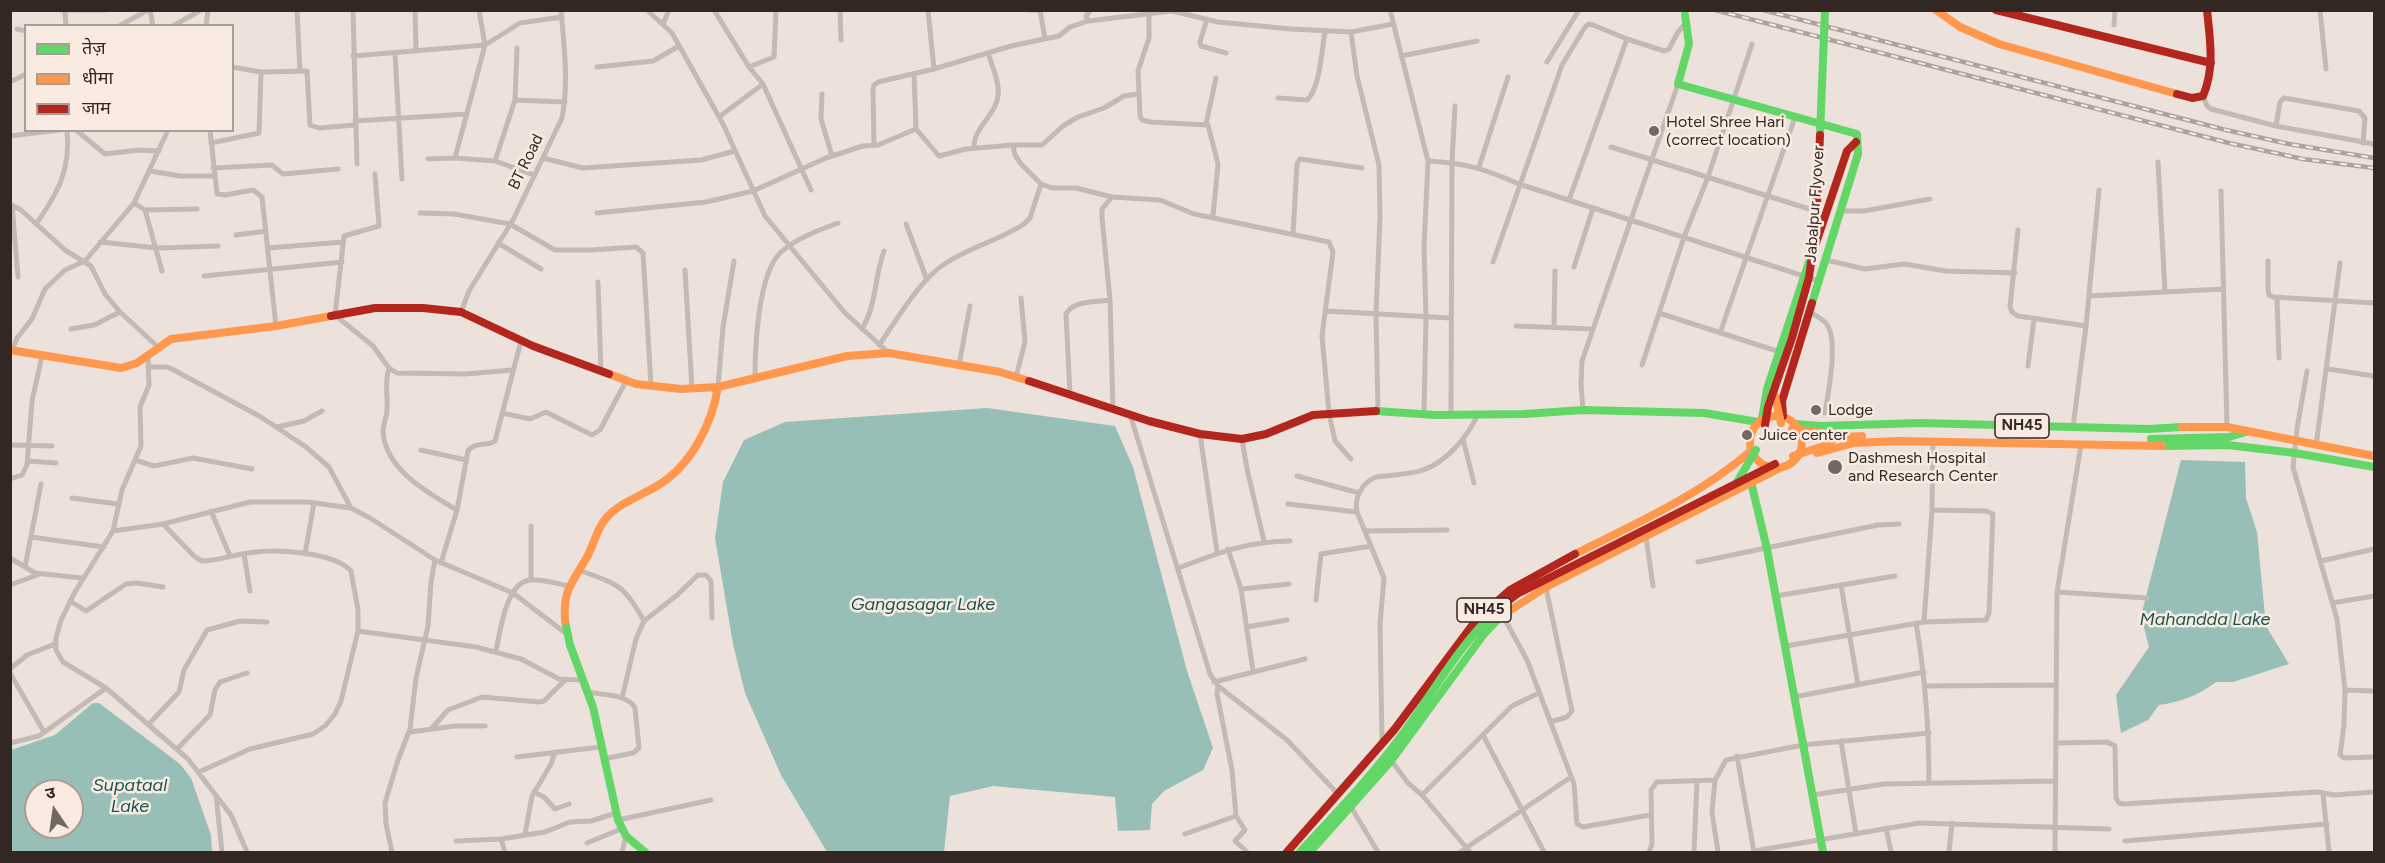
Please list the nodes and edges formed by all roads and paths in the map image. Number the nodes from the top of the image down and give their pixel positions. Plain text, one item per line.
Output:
1 (61, 10) edge
2 (149, 10) edge
3 (201, 10) edge
4 (297, 10) edge
5 (353, 10) edge
6 (415, 10) edge
7 (479, 10) edge
8 (647, 10) edge
9 (669, 10) edge
10 (714, 10) edge
11 (776, 10) edge
12 (840, 10) edge
13 (928, 10) edge
14 (1029, 10) edge
15 (1039, 10) edge
16 (1091, 10) edge
17 (1390, 10) edge
18 (1579, 10) edge
19 (1825, 10) edge
20 (1936, 10) edge
21 (1996, 10) edge
22 (2115, 10) edge
23 (2208, 10) edge
24 (2320, 10) edge
25 (65, 11) edge
26 (101, 11) edge
27 (562, 14) edge
28 (1149, 14) junction
29 (1207, 19) junction
30 (1685, 20) joint
31 (1088, 21) junction
32 (123, 24) edge
33 (176, 24) edge
34 (663, 24) junction
35 (1393, 24) junction
36 (2114, 25) dead end
37 (16, 29) dead end
38 (24, 31) edge
39 (1325, 31) junction
40 (1350, 32) junction
41 (1045, 39) junction
42 (1561, 39) junction
43 (1627, 39) junction
44 (841, 40) dead end
45 (1477, 41) dead end
46 (1752, 44) dead end
47 (485, 45) junction
48 (1574, 45) junction
49 (680, 46) junction
50 (517, 48) dead end
51 (416, 51) junction
52 (395, 53) junction
53 (988, 53) junction
54 (1226, 53) dead end
55 (353, 56) junction
56 (1401, 56) junction
57 (1546, 62) dead end
58 (2211, 63) junction
59 (597, 66) dead end
60 (234, 67) edge
61 (749, 67) junction
62 (934, 69) junction
63 (2326, 69) dead end
64 (300, 71) junction
65 (261, 72) junction
66 (914, 74) junction
67 (24, 75) edge
68 (1508, 77) dead end
69 (1216, 78) dead end
70 (10, 82) edge
71 (763, 84) junction
72 (1678, 84) junction
73 (822, 94) dead end
74 (1138, 94) junction
75 (2203, 96) junction
76 (1278, 98) dead end
77 (515, 100) junction
78 (1734, 101) junction
79 (565, 102) junction
80 (1455, 106) dead end
81 (467, 114) junction
82 (718, 117) junction
83 (1795, 117) junction
84 (399, 118) junction
85 (355, 123) junction
86 (1206, 124) junction
87 (2276, 126) junction
88 (916, 129) junction
89 (43, 132) edge
90 (67, 132) edge
91 (78, 132) edge
92 (167, 132) edge
93 (210, 132) edge
94 (10, 136) edge
95 (211, 142) junction
96 (1856, 142) junction
97 (2363, 143) junction
98 (2374, 144) edge
99 (874, 145) junction
100 (1013, 145) junction
101 (1611, 147) dead end
102 (974, 148) junction
103 (159, 151) junction
104 (735, 151) junction
105 (832, 156) junction
106 (455, 158) junction
107 (543, 158) junction
108 (428, 159) dead end
109 (495, 161) junction
110 (1428, 161) junction
111 (1652, 161) junction
112 (1452, 162) junction
113 (2158, 162) dead end
114 (357, 164) dead end
115 (1479, 167) junction
116 (213, 168) junction
117 (1362, 168) dead end
118 (338, 169) dead end
119 (801, 169) junction
120 (150, 171) junction
121 (375, 174) dead end
122 (534, 175) junction
123 (214, 176) junction
124 (1708, 177) junction
125 (402, 179) dead end
126 (1041, 184) junction
127 (1519, 184) junction
128 (811, 190) dead end
129 (2099, 190) dead end
130 (753, 191) junction
131 (2221, 191) dead end
132 (1112, 197) junction
133 (1768, 197) junction
134 (1569, 200) junction
135 (1930, 200) dead end
136 (134, 202) junction
137 (11, 205) edge
138 (1593, 208) junction
139 (197, 209) dead end
140 (145, 210) junction
141 (1841, 211) junction
142 (420, 213) dead end
143 (597, 213) dead end
144 (1827, 214) junction
145 (1213, 216) junction
146 (1632, 220) junction
147 (838, 223) dead end
148 (36, 224) junction
149 (510, 224) junction
150 (906, 224) dead end
151 (2018, 230) dead end
152 (266, 231) junction
153 (1293, 234) junction
154 (236, 235) dead end
155 (1684, 237) junction
156 (100, 242) junction
157 (343, 242) junction
158 (498, 243) junction
159 (13, 246) edge
160 (218, 246) dead end
161 (790, 246) junction
162 (158, 248) junction
163 (268, 248) junction
164 (884, 251) dead end
165 (1748, 258) junction
166 (1826, 260) junction
167 (84, 261) junction
168 (734, 261) dead end
169 (2268, 261) dead end
170 (342, 262) junction
171 (1493, 262) dead end
172 (2340, 263) dead end
173 (1574, 267) dead end
174 (541, 269) dead end
175 (270, 270) junction
176 (685, 270) dead end
177 (162, 271) dead end
178 (1555, 271) dead end
179 (2015, 273) junction
180 (1803, 275) junction
181 (204, 276) dead end
182 (18, 277) dead end
183 (927, 280) junction
184 (1819, 281) junction
185 (598, 282) dead end
186 (2223, 289) junction
187 (2165, 292) junction
188 (2089, 296) junction
189 (1021, 298) dead end
190 (2277, 298) junction
191 (1110, 300) junction
192 (2336, 301) junction
193 (2374, 303) edge
194 (970, 306) dead end
195 (1326, 311) junction
196 (1809, 311) junction
197 (120, 312) junction
198 (461, 312) junction
199 (1659, 313) junction
200 (1376, 314) junction
201 (335, 315) junction
202 (1426, 316) junction
203 (1451, 318) junction
204 (2034, 319) junction
205 (276, 326) junction
206 (1516, 326) dead end
207 (2086, 326) junction
208 (1554, 327) junction
209 (71, 329) dead end
210 (862, 329) junction
211 (1592, 329) junction
212 (1720, 333) junction
213 (521, 341) junction
214 (879, 345) junction
215 (158, 347) junction
216 (11, 350) edge
217 (1780, 352) junction
218 (889, 353) junction
219 (42, 356) junction
220 (2279, 358) dead end
221 (148, 363) junction
222 (959, 365) junction
223 (1642, 366) dead end
224 (2028, 366) dead end
225 (389, 368) junction
226 (2328, 369) junction
227 (512, 370) junction
228 (601, 371) junction
229 (2307, 371) dead end
230 (2374, 376) edge
231 (755, 377) junction
232 (1016, 377) junction
233 (626, 381) junction
234 (651, 385) junction
235 (718, 387) junction
236 (692, 389) junction
237 (1774, 392) junction
238 (1070, 394) junction
239 (1113, 409) junction
240 (1583, 410) junction
241 (322, 411) dead end
242 (1378, 411) junction
243 (502, 413) junction
244 (1329, 413) junction
245 (1825, 413) dead end
246 (1130, 414) junction
247 (1424, 414) junction
248 (1451, 414) junction
249 (1478, 414) junction
250 (1782, 420) junction
251 (1762, 422) junction
252 (277, 427) junction
253 (1794, 427) junction
254 (2227, 427) junction
255 (2073, 428) junction
256 (2249, 432) junction
257 (1200, 434) junction
258 (2229, 437) junction
259 (1835, 438) junction
260 (1242, 439) junction
261 (1463, 439) junction
262 (1933, 441) junction
263 (2296, 442) junction
264 (2082, 444) junction
265 (10, 445) edge
266 (29, 445) junction
267 (52, 446) dead end
268 (2245, 446) junction
269 (2316, 446) junction
270 (421, 450) dead end
271 (1754, 450) junction
272 (2295, 453) junction
273 (2374, 456) edge
274 (1795, 457) junction
275 (1351, 459) dead end
276 (135, 460) junction
277 (466, 460) junction
278 (28, 461) junction
279 (56, 463) dead end
280 (1778, 466) junction
281 (2374, 467) edge
282 (252, 469) dead end
283 (1297, 476) dead end
284 (10, 479) edge
285 (1737, 482) junction
286 (1751, 482) junction
287 (1474, 483) dead end
288 (41, 484) dead end
289 (1359, 493) junction
290 (72, 498) dead end
291 (314, 503) junction
292 (118, 504) junction
293 (1288, 504) dead end
294 (351, 508) junction
295 (457, 510) junction
296 (1932, 510) junction
297 (212, 511) junction
298 (1357, 512) junction
299 (164, 524) junction
300 (1899, 524) dead end
301 (531, 526) dead end
302 (1447, 530) dead end
303 (113, 531) junction
304 (1365, 531) junction
305 (31, 537) junction
306 (1646, 537) junction
307 (1264, 541) junction
308 (1290, 541) dead end
309 (1371, 546) junction
310 (104, 547) junction
311 (1228, 549) junction
312 (1767, 549) junction
313 (2374, 549) edge
314 (1217, 552) junction
315 (244, 554) junction
316 (305, 554) junction
317 (230, 556) junction
318 (10, 558) edge
319 (435, 560) junction
320 (2321, 561) junction
321 (1698, 562) dead end
322 (441, 563) junction
323 (25, 567) junction
324 (1179, 568) junction
325 (579, 570) junction
326 (40, 574) junction
327 (1895, 576) dead end
328 (82, 578) junction
329 (531, 580) junction
330 (1288, 584) dead end
331 (10, 585) edge
332 (1841, 585) junction
333 (568, 586) junction
334 (1653, 586) dead end
335 (163, 587) dead end
336 (1546, 587) junction
337 (1241, 589) junction
338 (250, 591) dead end
339 (2057, 592) junction
340 (513, 593) junction
341 (1776, 596) junction
342 (2374, 596) edge
343 (2147, 598) dead end
344 (1316, 600) dead end
345 (70, 601) junction
346 (2332, 603) junction
347 (1502, 614) junction
348 (712, 618) dead end
349 (1287, 620) dead end
350 (644, 621) junction
351 (267, 622) dead end
352 (1924, 622) junction
353 (1916, 623) junction
354 (1248, 627) junction
355 (358, 632) junction
356 (568, 634) junction
357 (1851, 634) junction
358 (426, 640) junction
359 (55, 644) junction
360 (1786, 646) junction
361 (496, 651) junction
362 (1305, 659) dead end
363 (10, 671) edge
364 (1253, 671) junction
365 (1924, 672) junction
366 (247, 673) dead end
367 (583, 680) junction
368 (565, 681) junction
369 (1216, 684) junction
370 (1858, 685) junction
371 (1925, 686) junction
372 (2056, 686) junction
373 (106, 688) junction
374 (2345, 690) junction
375 (2374, 691) edge
376 (588, 692) junction
377 (1539, 693) junction
378 (1794, 697) junction
379 (622, 698) junction
380 (1550, 722) junction
381 (148, 725) junction
382 (485, 726) dead end
383 (431, 729) junction
384 (44, 732) junction
385 (410, 732) junction
386 (1929, 734) junction
387 (1483, 735) junction
388 (1840, 741) junction
389 (10, 743) edge
390 (2057, 743) junction
391 (1383, 745) junction
392 (1803, 745) junction
393 (600, 747) junction
394 (177, 749) junction
395 (555, 752) junction
396 (1737, 756) junction
397 (517, 757) dead end
398 (2374, 757) edge
399 (603, 759) junction
400 (1391, 761) junction
401 (199, 772) junction
402 (1571, 777) junction
403 (1715, 780) junction
404 (1697, 781) junction
405 (2055, 781) junction
406 (1929, 782) junction
407 (1848, 789) junction
408 (534, 792) junction
409 (2374, 792) edge
410 (1339, 794) junction
411 (2323, 794) junction
412 (216, 795) junction
413 (1422, 795) junction
414 (1813, 795) junction
415 (711, 800) dead end
416 (569, 804) dead end
417 (1351, 807) junction
418 (1521, 810) junction
419 (1650, 815) junction
420 (1236, 816) junction
421 (1952, 823) junction
422 (2327, 824) junction
423 (620, 825) junction
424 (1886, 828) junction
425 (2056, 828) junction
426 (2109, 829) dead end
427 (525, 834) junction
428 (1185, 834) dead end
429 (1856, 834) junction
430 (501, 840) junction
431 (1821, 840) junction
432 (456, 841) dead end
433 (2125, 841) dead end
434 (587, 843) dead end
435 (1468, 850) edge
436 (222, 852) edge
437 (247, 852) edge
438 (392, 852) edge
439 (505, 852) edge
440 (622, 852) edge
441 (645, 852) edge
442 (1247, 852) edge
443 (1287, 852) edge
444 (1300, 852) edge
445 (1310, 852) edge
446 (1378, 852) edge
447 (1460, 852) edge
448 (1544, 852) edge
449 (1649, 852) edge
450 (1694, 852) edge
451 (1718, 852) edge
452 (1754, 852) edge
453 (1823, 852) edge
454 (1891, 852) edge
455 (1949, 852) edge
456 (2055, 852) edge
457 (2329, 852) edge

1 - 25 street
2 - 32 street
3 - 33 street
4 - 64 street
5 - 55 street
6 - 51 street
7 - 47 street
8 - 34 street
9 - 34 street
10 - 61 street
11 - 61 street
12 - 44 street
13 - 62 street
14 - 15 street
15 - 41 street
16 - 31 street
17 - 35 street
18 - 42 street
19 - 237 main road, Jabalpur Flyover, bridge
20 - 75 main road
21 - 58 main road
22 - 36 street
23 - 58 main road
24 - 63 street
25 - 26 street
27 - 47 street
27 - 79 street, BT Road
28 - 29 street
28 - 31 street
28 - 74 street
29 - 39 street
29 - 54 street
30 - 43 street
30 - 72 main road
31 - 41 street
34 - 49 street
35 - 40 street
35 - 56 street
37 - 38 street
39 - 40 street
39 - 76 street
40 - 200 street
41 - 53 street
42 - 48 street
42 - 57 street
43 - 48 street
43 - 134 street
45 - 56 street
46 - 78 street
47 - 51 street
47 - 81 street
48 - 127 street
49 - 59 street
49 - 82 street
50 - 77 street
51 - 52 street
52 - 55 street
52 - 84 street
53 - 62 street
53 - 102 street
55 - 85 street
56 - 110 street
58 - 75 main road
60 - 65 street
61 - 71 street
62 - 66 street
64 - 65 street
64 - 85 street
65 - 95 street
66 - 88 street
66 - 99 street
67 - 70 street
68 - 115 street
69 - 86 street
71 - 82 street
71 - 119 street
72 - 78 main road
72 - 111 street
73 - 105 street
74 - 86 street
74 - 100 street
75 - 87 street
77 - 79 street
77 - 109 street
78 - 83 main road
78 - 124 street
79 - 107 street, BT Road
80 - 112 street
81 - 84 street
81 - 106 street
82 - 104 street
83 - 96 main road
83 - 133 street
84 - 85 street
84 - 125 street
85 - 114 street
86 - 145 street
87 - 97 street
87 - 97 street
88 - 99 street
88 - 102 street
89 - 94 street
90 - 148 street
91 - 103 street
92 - 103 street
93 - 95 street
95 - 116 street
96 - 141 main road
96 - 144 main road
97 - 98 street
99 - 105 street
100 - 102 street
100 - 126 street
101 - 111 street
103 - 120 street
104 - 107 street
104 - 130 street
105 - 119 street
106 - 108 street
106 - 109 street
107 - 122 street, BT Road
109 - 122 street
110 - 112 street
110 - 202 street
111 - 124 street
111 - 146 street
112 - 115 street
112 - 203 street
113 - 187 street
115 - 127 street
116 - 118 street
116 - 123 street
117 - 153 street
119 - 128 street
119 - 130 street
120 - 123 street
120 - 136 street
121 - 157 street
122 - 149 street, BT Road
123 - 152 street
124 - 133 street
124 - 155 street
126 - 132 street
126 - 183 street
127 - 134 street
127 - 171 street
129 - 188 street
130 - 143 street
130 - 161 street
131 - 186 street
132 - 145 street
132 - 191 street
133 - 144 street
133 - 165 street
134 - 138 street
135 - 141 street
136 - 140 street
136 - 156 street
137 - 148 street
137 - 159 street
138 - 146 street
138 - 173 street
139 - 140 street
140 - 162 street
141 - 166 main road
142 - 149 street
144 - 180 main road
145 - 153 street
146 - 155 street
146 - 211 street
147 - 161 street
148 - 167 street
149 - 158 street, BT Road
149 - 234 street
150 - 183 street
151 - 179 street
152 - 154 street
152 - 163 street
153 - 195 street
155 - 165 street
155 - 199 street
156 - 162 street
156 - 167 street
157 - 163 street
157 - 170 street
158 - 174 street
158 - 198 street, BT Road
159 - 182 street
160 - 162 street
161 - 210 street
161 - 231 street
162 - 177 street
163 - 175 street
164 - 210 street
165 - 180 street
165 - 212 street
166 - 179 street
166 - 184 main road
167 - 197 street
167 - 216 street
168 - 235 street
169 - 190 street
170 - 175 street
170 - 201 street
172 - 192 street
175 - 181 street
175 - 205 street
176 - 236 street
178 - 208 street
179 - 204 street
180 - 184 street
180 - 217 main road
183 - 214 street
184 - 196 main road
185 - 228 street
186 - 187 street
186 - 254 street
187 - 188 street
188 - 207 street
189 - 232 street
190 - 192 street
190 - 220 street
191 - 238 street
191 - 239 street
192 - 193 street
192 - 226 street
194 - 222 street
195 - 200 street
195 - 244 street
196 - 245 street
196 - 250 main road
197 - 209 street
197 - 215 street
198 - 201 main road
198 - 213 main road
199 - 212 street
199 - 223 street
200 - 202 street
200 - 242 street
201 - 205 main road
201 - 225 street
202 - 203 street
202 - 247 street
203 - 248 street
204 - 207 street
204 - 224 street
205 - 215 main road
206 - 208 street
207 - 255 street
208 - 211 street
210 - 214 street
211 - 240 street
212 - 217 street
213 - 227 street
213 - 228 main road
214 - 218 street
215 - 221 main road
216 - 219 main road
217 - 251 main road
218 - 222 main road
218 - 231 main road
219 - 221 main road
219 - 266 street
221 - 252 street
221 - 276 street
222 - 232 main road
225 - 227 street
225 - 295 street
226 - 230 street
226 - 269 street
227 - 243 street
228 - 233 main road
229 - 263 street
231 - 235 main road
232 - 238 main road
233 - 234 main road
233 - 243 street
234 - 236 main road
235 - 236 main road
235 - 325 main road
237 - 250 main road, bridge
237 - 251 main road, Jabalpur Flyover, bridge
238 - 239 main road
239 - 246 main road
240 - 249 main road
240 - 251 main road
241 - 252 street
242 - 244 main road
242 - 247 main road
243 - 277 street
244 - 260 main road
244 - 275 street
246 - 257 main road
246 - 324 street
247 - 248 main road
248 - 249 main road
249 - 261 street
250 - 251 main road, bridge
250 - 253 main road, NH45, bridge
251 - 271 main road, NH45
252 - 294 street
253 - 255 main road, NH45
253 - 259 main road, bridge
253 - 274 main road
254 - 255 main road, NH45
254 - 256 main road, NH45
256 - 258 main road
256 - 263 main road, NH45
257 - 260 main road
257 - 314 street
258 - 259 main road
258 - 268 main road
259 - 274 main road, bridge
260 - 307 street
261 - 287 street
261 - 289 street
262 - 264 main road, NH45
262 - 274 main road, NH45
262 - 296 street
263 - 269 main road, NH45
263 - 272 street
264 - 268 main road, NH45
264 - 339 street
265 - 266 street
266 - 267 street
266 - 278 street
268 - 272 main road, NH45
269 - 273 main road, NH45
270 - 277 street
271 - 280 main road
271 - 285 main road, bridge
271 - 391 main road, NH45
272 - 281 main road, NH45
272 - 320 street
274 - 280 main road, NH45
276 - 282 street
276 - 292 street
277 - 295 street
278 - 279 street
278 - 284 street
280 - 285 main road, bridge
280 - 286 main road, NH45
283 - 289 street
285 - 444 main road, bridge
286 - 306 main road, NH45
286 - 312 main road
288 - 305 street
289 - 298 street
290 - 292 street
291 - 294 street
291 - 297 street
291 - 316 street
292 - 303 street
293 - 298 street
294 - 319 street
295 - 322 street
296 - 352 street
296 - 352 street
297 - 299 street
297 - 317 street
298 - 304 street
299 - 303 street
299 - 317 street
300 - 312 street
301 - 329 street
302 - 304 street
303 - 310 street
304 - 309 street
305 - 310 street
305 - 323 street
306 - 334 street
306 - 336 main road, NH45
307 - 308 street
307 - 311 street
309 - 344 street
309 - 391 street
310 - 328 street
311 - 314 street
311 - 337 street
312 - 321 street
312 - 341 main road
313 - 320 street
314 - 324 street
315 - 316 street
315 - 317 street
315 - 338 street
316 - 355 street
318 - 323 street
319 - 322 street
319 - 358 street
320 - 346 street
322 - 340 street
323 - 326 street
324 - 369 street
325 - 333 main road
325 - 350 street
326 - 328 street
326 - 331 street
327 - 332 street
328 - 345 street
329 - 333 street
329 - 340 street
330 - 337 street
332 - 341 street
332 - 357 street
333 - 356 main road
335 - 345 street
336 - 347 main road, NH45
336 - 380 street
337 - 354 street
339 - 343 street
339 - 372 street
340 - 356 street
340 - 361 street
341 - 360 main road
342 - 346 street
345 - 359 street
346 - 374 street
347 - 377 street
347 - 400 main road, NH45
348 - 350 street
349 - 354 street
350 - 379 street
351 - 381 street
352 - 353 street
353 - 357 street
353 - 365 street
354 - 364 street
355 - 358 street
355 - 401 street
356 - 367 main road
357 - 360 street
357 - 370 street
358 - 361 street
358 - 385 street
359 - 363 street
359 - 373 street
360 - 378 main road
361 - 368 street
362 - 364 street
363 - 384 street
364 - 369 street
365 - 370 street
365 - 371 street
366 - 394 street
367 - 368 street
367 - 376 main road
368 - 383 street
369 - 410 street
369 - 420 street
370 - 378 street
371 - 372 street
371 - 386 street
372 - 390 street
373 - 381 street
373 - 384 street
374 - 375 street
374 - 398 street
376 - 379 street
376 - 393 main road
377 - 380 street
377 - 387 street
378 - 392 main road
379 - 399 street
380 - 402 street
381 - 394 street
382 - 383 street
383 - 385 street
384 - 389 street
385 - 438 street
386 - 388 street
386 - 406 street
387 - 413 street
387 - 418 street
388 - 392 street
388 - 407 street
390 - 405 street
390 - 411 street
391 - 400 street
391 - 410 main road, NH45
392 - 396 street
392 - 414 main road
393 - 395 street
393 - 399 main road
394 - 401 street
395 - 397 street
395 - 408 street
396 - 403 street
396 - 452 street
399 - 423 main road
400 - 413 street
400 - 417 main road, NH45
401 - 412 street
402 - 418 street
402 - 419 street
403 - 404 street
403 - 451 street
404 - 419 street
404 - 450 street
405 - 406 street
405 - 425 street
406 - 407 street
407 - 414 street
407 - 429 street
408 - 416 street
408 - 427 street
409 - 411 street
410 - 443 main road, NH45
411 - 422 street
412 - 436 street
412 - 437 street
413 - 435 street
414 - 431 main road
415 - 423 street
417 - 445 main road, NH45
417 - 446 street
418 - 435 street
418 - 448 street
419 - 449 street
420 - 428 street
420 - 442 street
421 - 424 street
421 - 425 street
421 - 455 street
422 - 433 street
422 - 457 street
423 - 427 street
423 - 434 street
423 - 440 street
423 - 441 main road
424 - 429 street
424 - 454 street
425 - 426 street
425 - 456 street
427 - 430 street
429 - 431 street
430 - 432 street
430 - 439 street
431 - 452 street
431 - 453 main road
435 - 447 street

